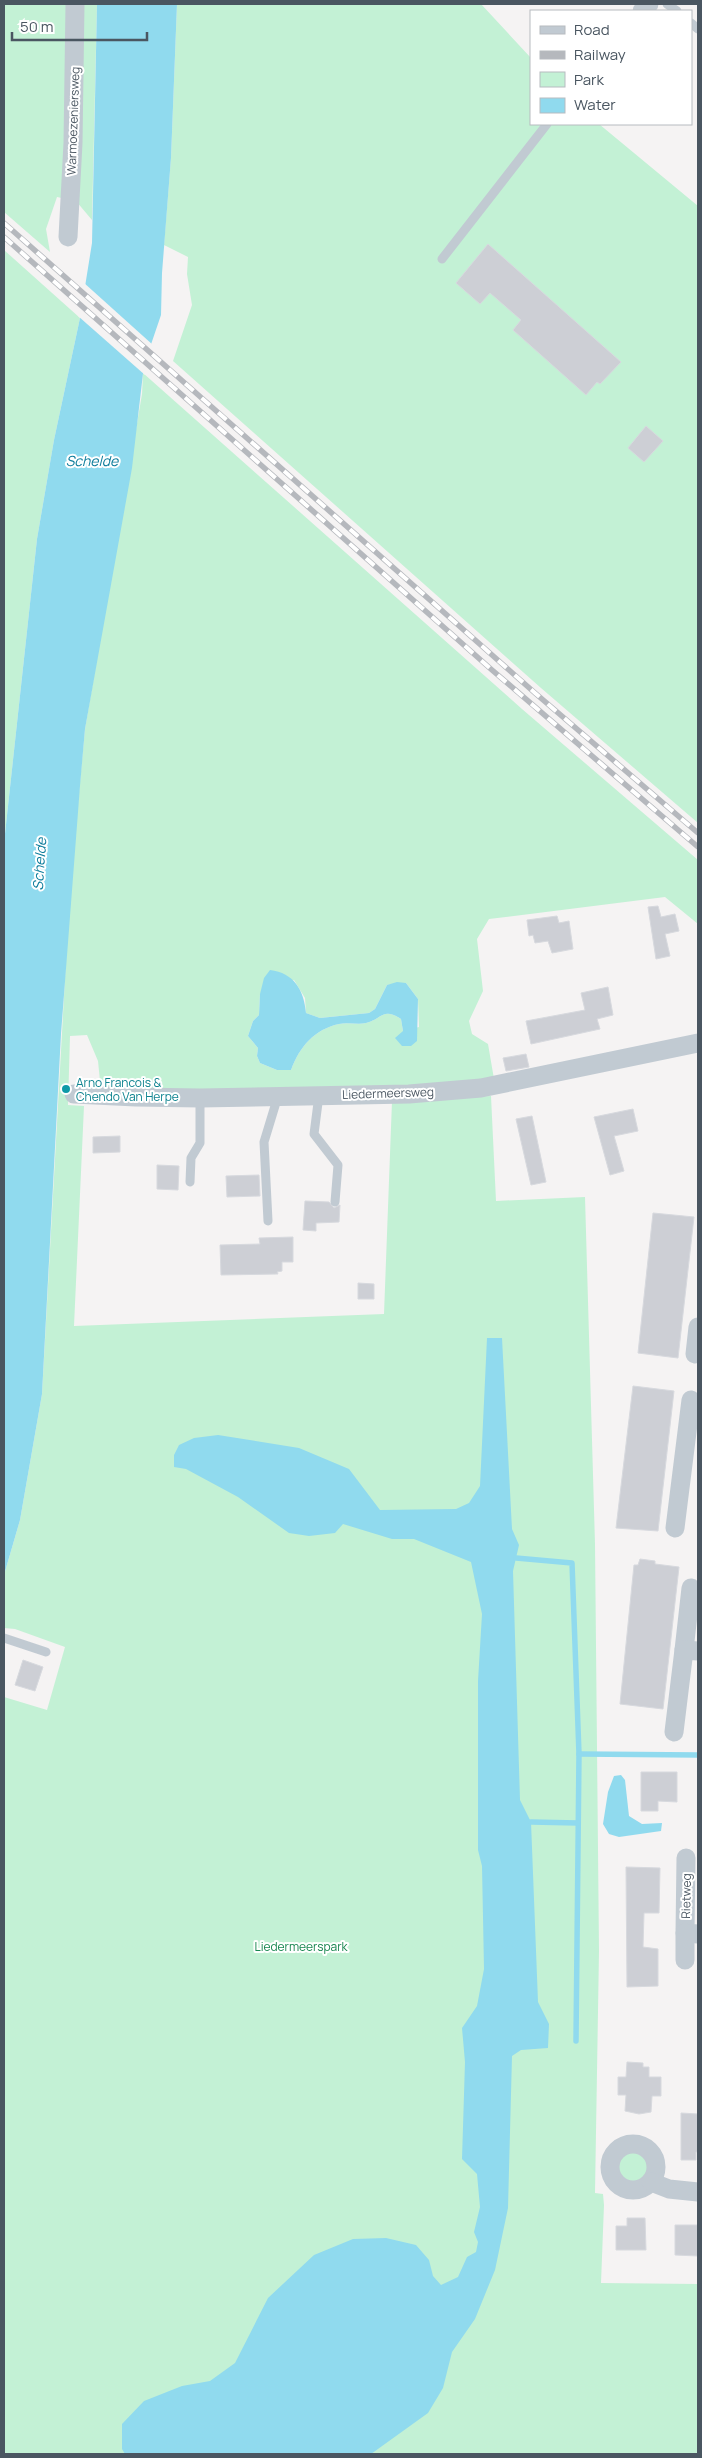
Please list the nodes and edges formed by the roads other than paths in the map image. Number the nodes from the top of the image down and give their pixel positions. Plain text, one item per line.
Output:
1 (75, 4) edge
2 (546, 125) edge
3 (68, 237) dead end
4 (442, 259) dead end
5 (698, 1043) edge
6 (74, 1094) dead end
7 (319, 1095) junction
8 (278, 1096) junction
9 (200, 1098) junction
10 (190, 1182) dead end
11 (335, 1202) dead end
12 (268, 1221) dead end
13 (698, 1327) edge
14 (695, 1354) dead end
15 (691, 1400) dead end
16 (691, 1461) edge
17 (675, 1528) dead end
18 (691, 1588) dead end
19 (4, 1638) edge
20 (691, 1651) edge
21 (46, 1652) dead end
22 (674, 1732) dead end
23 (686, 1858) dead end
24 (692, 1934) edge
25 (685, 1960) dead end
26 (651, 2182) dead end
27 (698, 2192) edge

1 - 3 street, Warmoezeniersweg
2 - 4 lane
5 - 7 street, Liedermeersweg
6 - 9 street, Liedermeersweg
7 - 8 street, Liedermeersweg
7 - 11 lane
8 - 9 street, Liedermeersweg
8 - 12 lane
9 - 10 lane
13 - 14 street
15 - 16 street
16 - 17 street
18 - 20 street
19 - 21 lane
20 - 22 street
23 - 24 street, Rietweg
24 - 25 street, Rietweg
26 - 27 street

